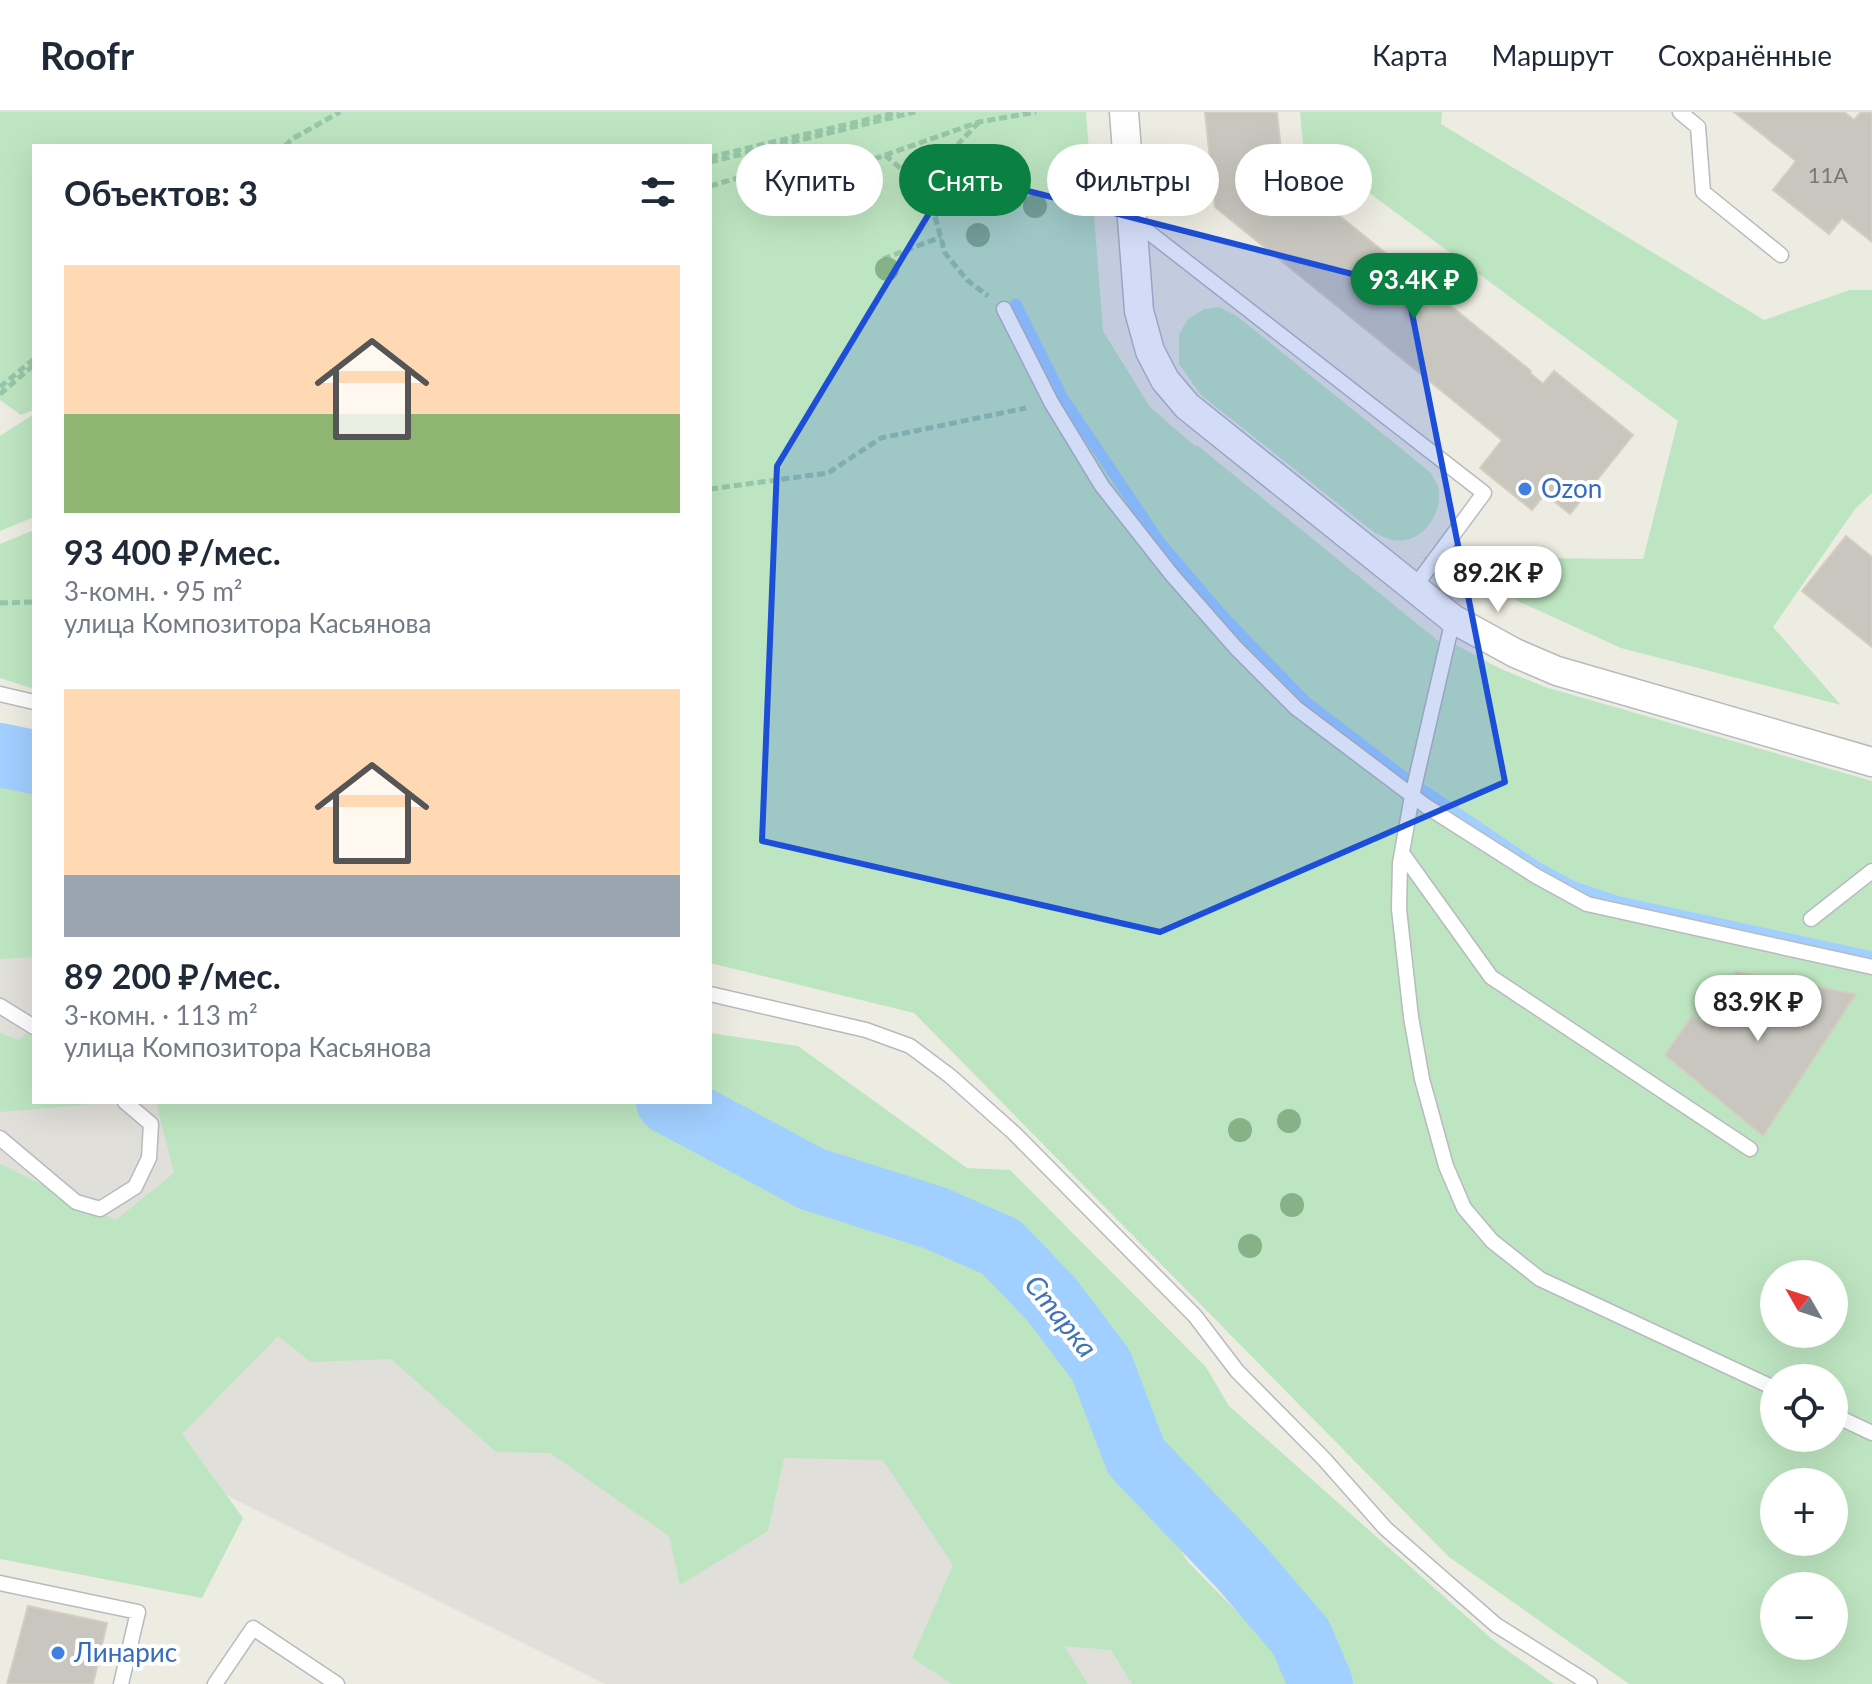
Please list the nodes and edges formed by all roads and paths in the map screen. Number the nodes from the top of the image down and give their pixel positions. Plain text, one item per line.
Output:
1 (340, 112) edge
2 (899, 112) edge
3 (915, 112) edge
4 (1036, 112) edge
5 (1124, 112) edge
6 (1680, 112) edge
7 (979, 122) junction
8 (287, 144) edge
9 (959, 144) edge
10 (885, 155) junction
11 (712, 159) edge
12 (712, 160) edge
13 (899, 167) edge
14 (712, 185) edge
15 (935, 216) edge
16 (1132, 219) junction
17 (941, 237) junction
18 (1781, 255) dead end
19 (883, 259) dead end
20 (1004, 309) joint
21 (32, 363) edge
22 (32, 364) edge
23 (0, 387) edge
24 (0, 394) edge
25 (1051, 402) junction
26 (712, 489) edge
27 (1413, 589) junction
28 (32, 602) edge
29 (0, 603) edge
30 (1453, 619) junction
31 (0, 694) edge
32 (32, 702) edge
33 (1872, 762) edge
34 (1412, 796) junction
35 (1402, 853) junction
36 (1872, 871) edge
37 (1811, 919) dead end
38 (1872, 967) edge
39 (712, 994) edge
40 (0, 1006) edge
41 (32, 1026) edge
42 (127, 1104) edge
43 (0, 1138) edge
44 (1750, 1149) dead end
45 (1760, 1381) edge
46 (1848, 1422) edge
47 (1872, 1433) edge
48 (0, 1583) edge
49 (121, 1684) edge
50 (215, 1684) edge
51 (337, 1684) edge
52 (1590, 1684) edge

1 - 8 path
2 - 11 path
3 - 12 path
4 - 7 path
5 - 16 street
6 - 18 lane
7 - 9 path
7 - 10 path
10 - 13 path
10 - 14 path
15 - 17 path
16 - 27 street
16 - 27 lane
17 - 19 path
17 - 20 path
20 - 25 lane
21 - 23 path
22 - 24 path
25 - 26 path
25 - 34 lane
27 - 30 street
28 - 29 path
30 - 33 street
30 - 34 lane
31 - 32 lane
34 - 35 lane
34 - 38 lane
35 - 44 lane
35 - 45 lane
36 - 37 lane
39 - 52 lane
40 - 41 lane
42 - 43 lane
46 - 47 lane
48 - 49 lane
50 - 51 lane

